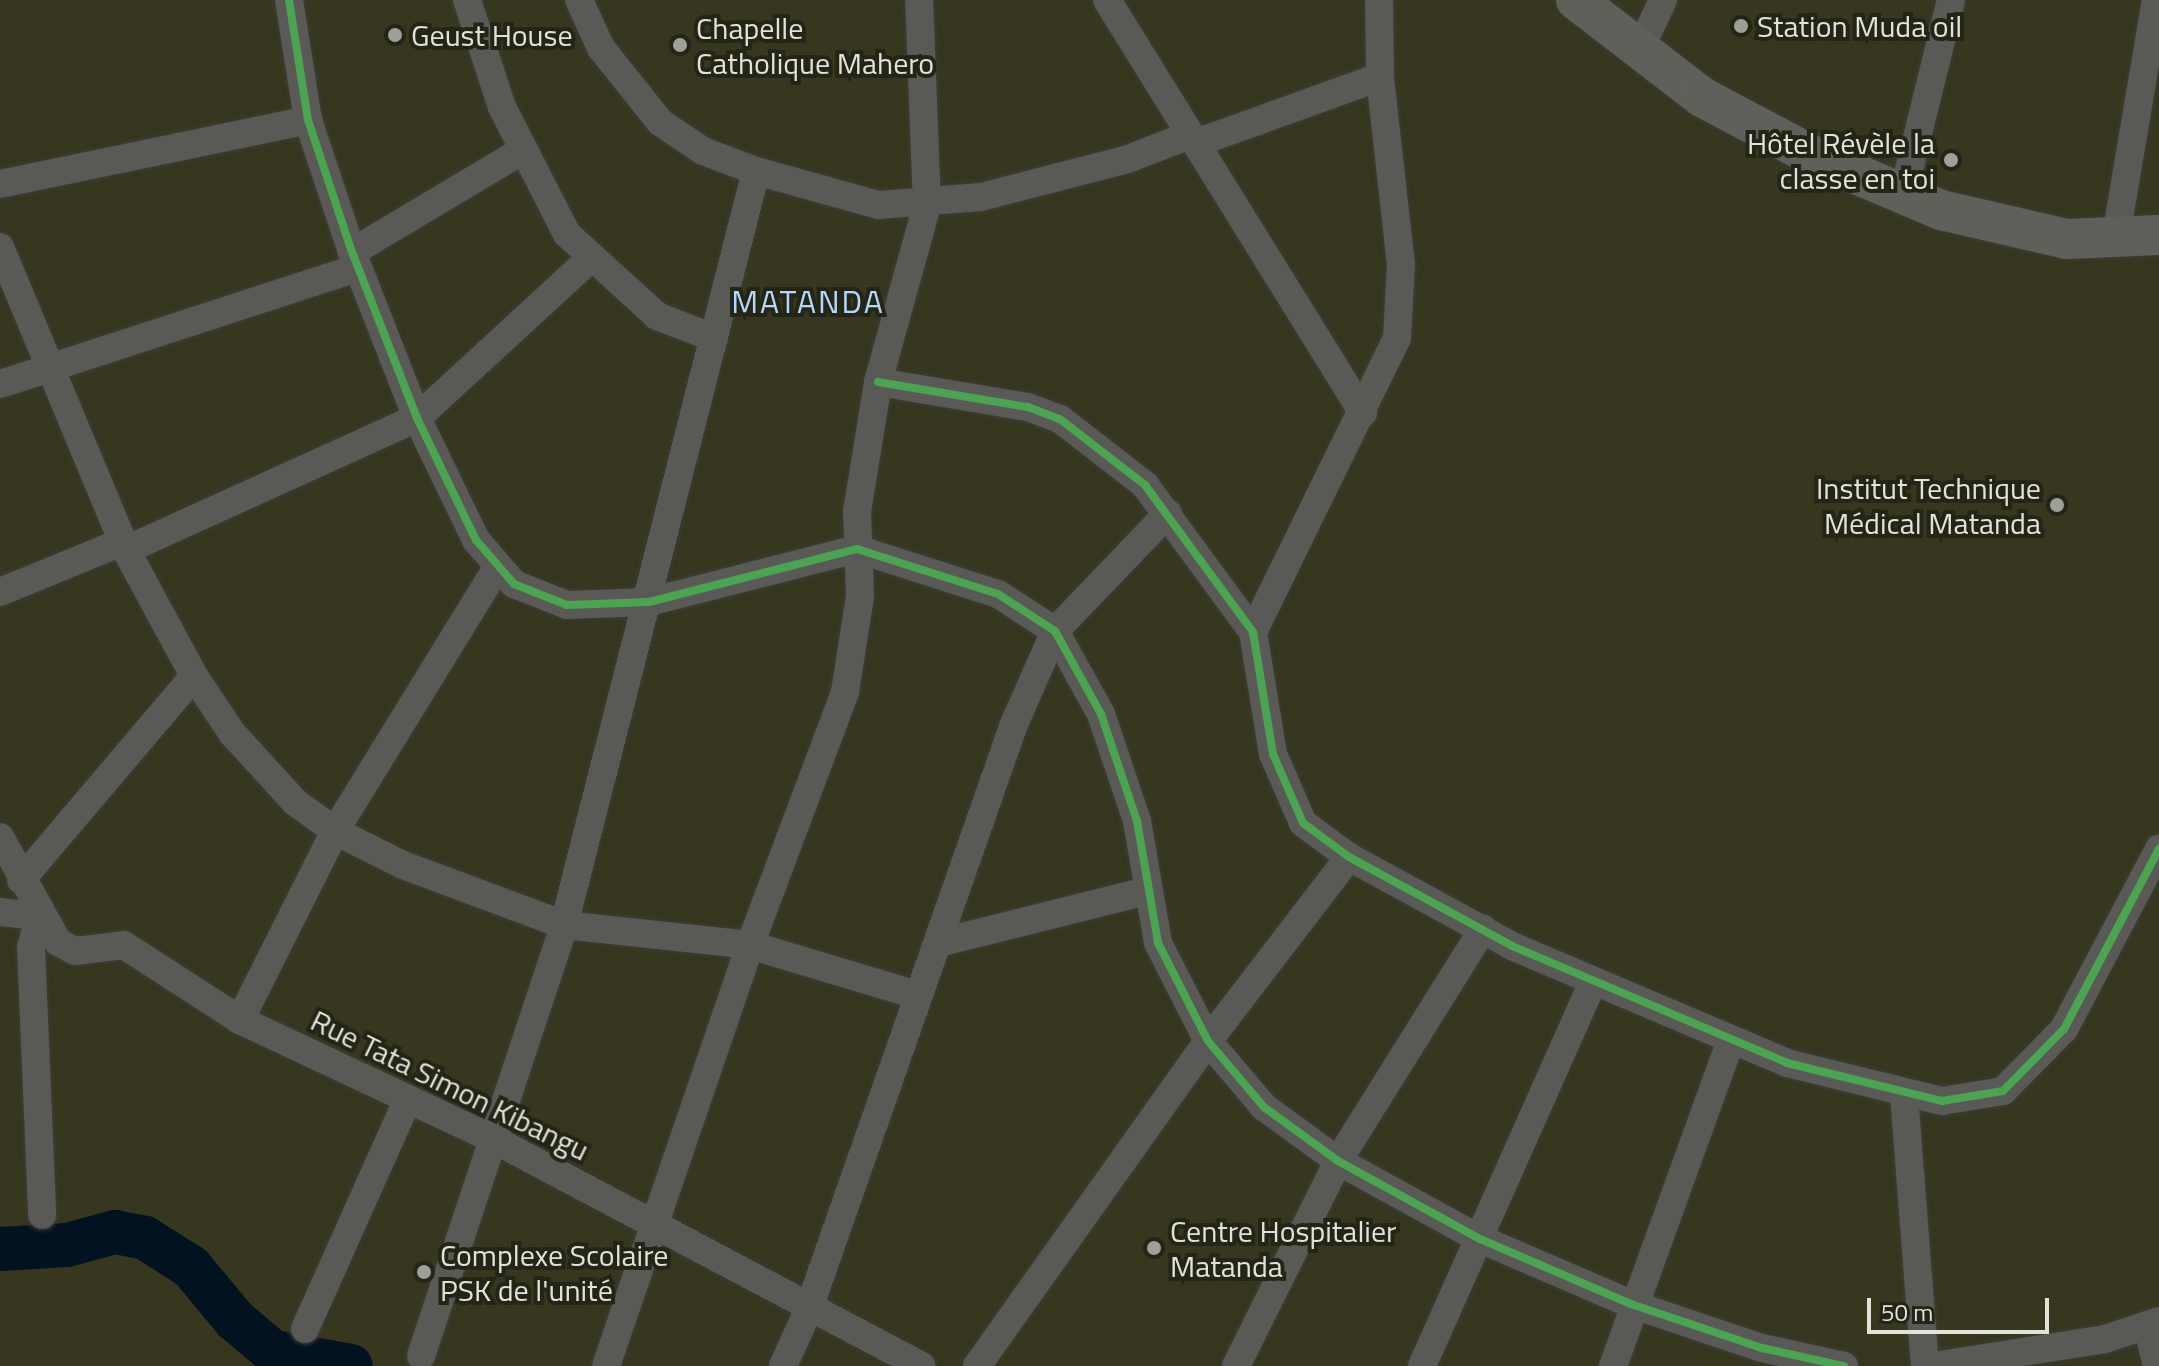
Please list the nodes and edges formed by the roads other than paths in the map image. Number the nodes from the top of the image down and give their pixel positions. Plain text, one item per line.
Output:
1 (289, 0) edge
2 (467, 0) edge
3 (579, 0) edge
4 (919, 0) edge
5 (1107, 0) edge
6 (1379, 0) edge
7 (1576, 0) edge
8 (1663, 0) edge
9 (1951, 0) edge
10 (2156, 0) edge
11 (1639, 51) junction
12 (1380, 77) junction
13 (308, 120) junction
14 (1193, 139) junction
15 (523, 150) junction
16 (756, 171) junction
17 (0, 184) edge
18 (1903, 194) junction
19 (927, 205) junction
20 (2159, 235) edge
21 (2116, 236) junction
22 (0, 247) edge
23 (355, 260) junction
24 (589, 260) junction
25 (714, 338) junction
26 (49, 367) junction
27 (878, 382) junction
28 (0, 384) edge
29 (1363, 413) junction
30 (417, 418) junction
31 (1168, 513) junction
32 (124, 546) junction
33 (857, 549) junction
34 (497, 568) junction
35 (0, 592) edge
36 (649, 602) junction
37 (1055, 631) junction
38 (1253, 632) junction
39 (194, 676) junction
40 (335, 831) junction
41 (0, 837) edge
42 (2159, 849) edge
43 (1349, 857) junction
44 (21, 880) junction
45 (1147, 891) junction
46 (0, 912) edge
47 (39, 916) junction
48 (564, 925) junction
49 (1483, 929) junction
50 (938, 943) junction
51 (750, 945) junction
52 (1592, 984) junction
53 (917, 995) junction
54 (240, 1020) junction
55 (1731, 1040) junction
56 (1208, 1041) junction
57 (1904, 1094) junction
58 (408, 1099) junction
59 (491, 1138) junction
60 (1338, 1161) junction
61 (42, 1215) dead end
62 (654, 1227) junction
63 (1480, 1239) junction
64 (1631, 1304) junction
65 (808, 1311) junction
66 (2153, 1323) edge
67 (305, 1329) dead end
68 (421, 1356) dead end
69 (1761, 1357) edge
70 (606, 1366) edge
71 (783, 1366) edge
72 (921, 1366) edge
73 (977, 1366) edge
74 (1236, 1366) edge
75 (1422, 1366) edge
76 (1613, 1366) edge
77 (1844, 1366) edge
78 (1925, 1366) edge
79 (1933, 1366) edge
80 (2157, 1366) edge

1 - 13 street
2 - 15 street
3 - 16 street
4 - 19 street
5 - 14 street
6 - 12 street
7 - 11 highway
8 - 11 street
9 - 18 street
10 - 21 street
11 - 18 highway
12 - 14 street
12 - 29 street
13 - 17 street
13 - 23 street
14 - 19 street
14 - 29 street
15 - 23 street
15 - 24 street
16 - 19 street
16 - 25 street
18 - 21 highway
19 - 27 street
20 - 21 highway
22 - 26 street
23 - 26 street
23 - 30 street
24 - 25 street
24 - 30 street
25 - 36 street
26 - 28 street
26 - 32 street
27 - 31 street
27 - 33 street
29 - 38 street
30 - 32 street
30 - 34 street
31 - 37 street
31 - 38 street
32 - 35 street
32 - 39 street
33 - 36 street
33 - 37 street
33 - 51 street
34 - 36 street
34 - 40 street
36 - 48 street
37 - 45 street
37 - 50 street
38 - 43 street
39 - 40 street
39 - 44 street
40 - 48 street
40 - 54 street
41 - 44 street, Rue Tata Simon Kibangu
42 - 57 street
43 - 49 street
43 - 56 street
44 - 47 street, Rue Tata Simon Kibangu
45 - 50 street
45 - 56 street
46 - 47 street
47 - 54 street, Rue Tata Simon Kibangu
47 - 61 street
48 - 51 street
48 - 59 street
49 - 52 street
49 - 60 street
50 - 53 street
51 - 53 street
51 - 62 street
52 - 55 street
52 - 63 street
53 - 65 street
54 - 58 street, Rue Tata Simon Kibangu
55 - 57 street
55 - 64 street
56 - 60 street
56 - 73 street
57 - 78 street
58 - 59 street, Rue Tata Simon Kibangu
58 - 67 street
59 - 62 street, Rue Tata Simon Kibangu
59 - 68 street
60 - 63 street
60 - 74 street
62 - 65 street, Rue Tata Simon Kibangu
62 - 70 street
63 - 64 street
63 - 75 street
64 - 69 street
64 - 76 street
65 - 71 street
65 - 72 street, Rue Tata Simon Kibangu
66 - 79 street
66 - 80 street
69 - 77 street

